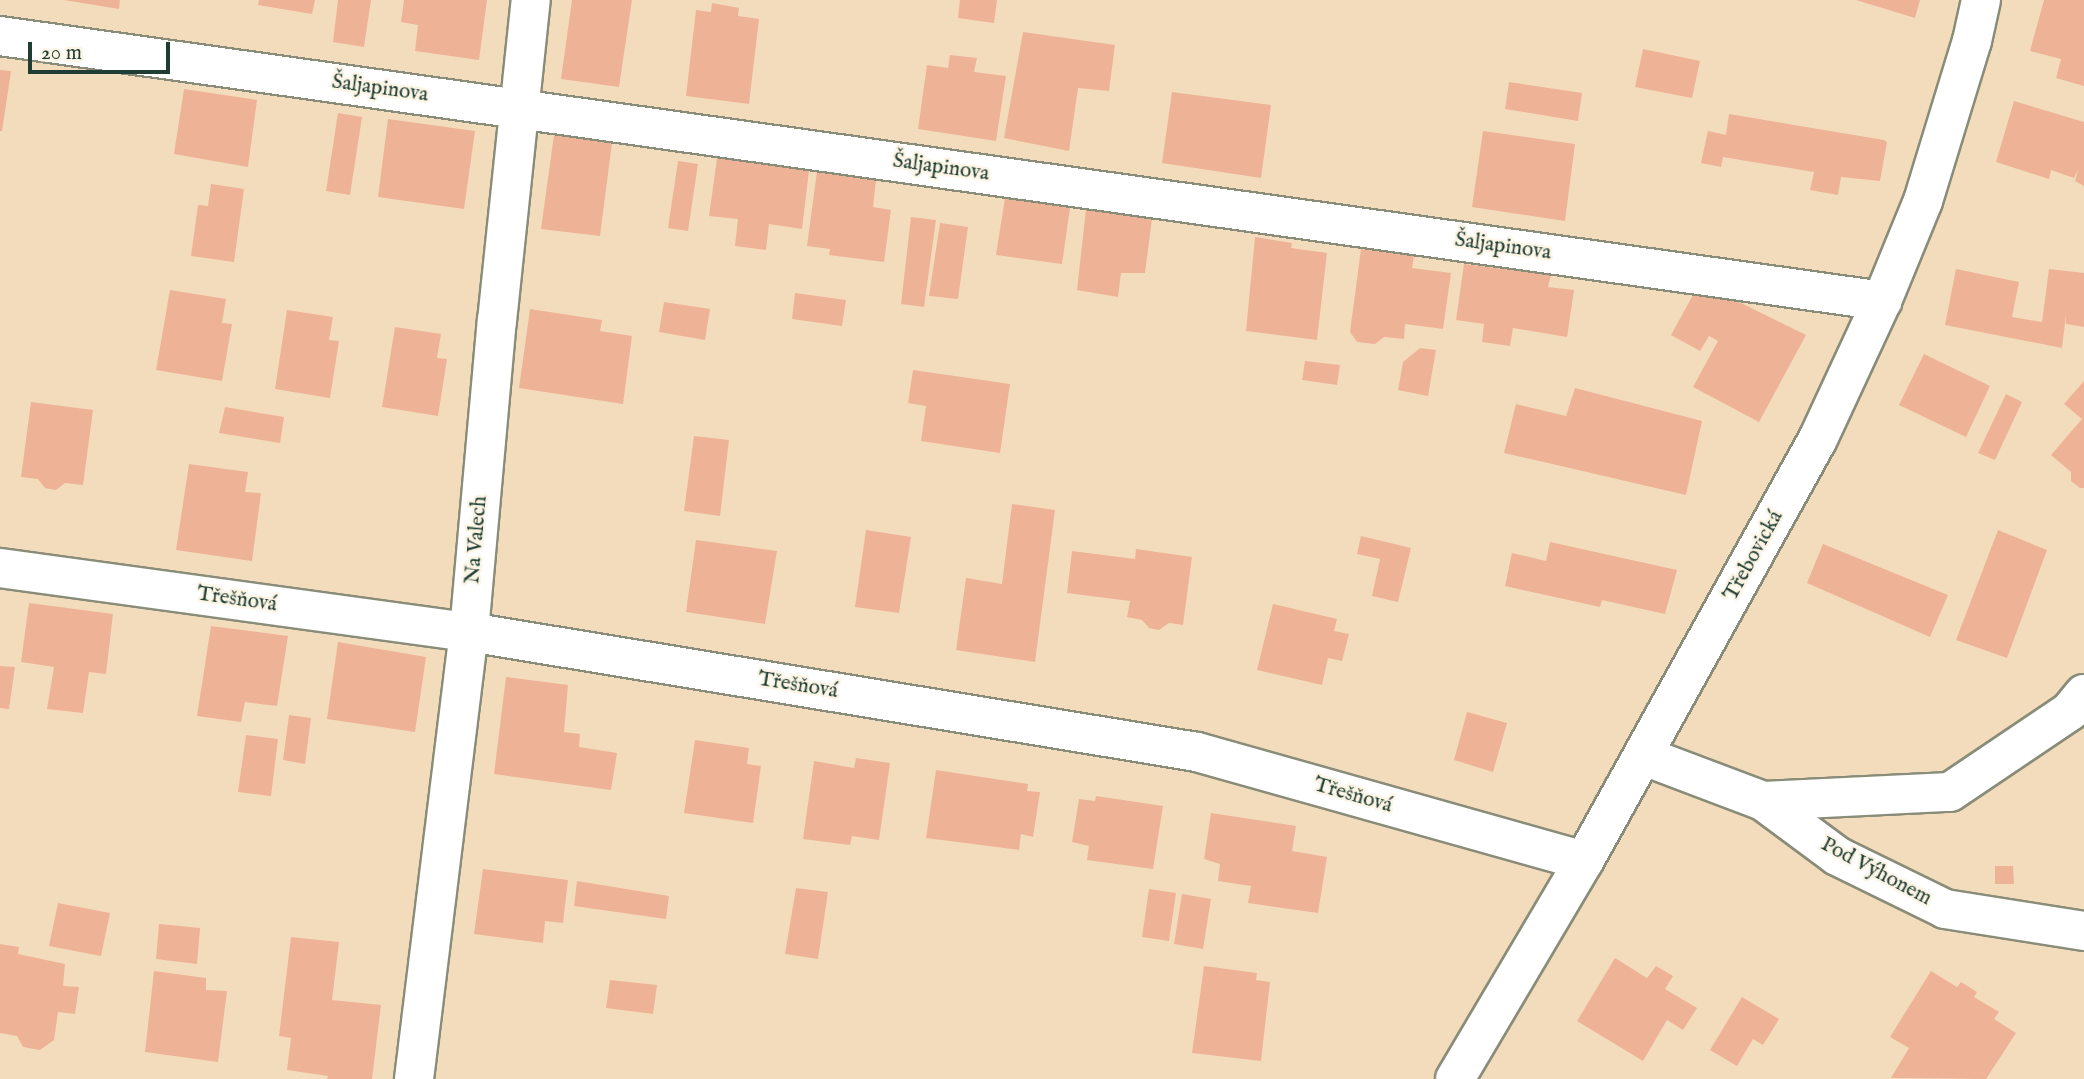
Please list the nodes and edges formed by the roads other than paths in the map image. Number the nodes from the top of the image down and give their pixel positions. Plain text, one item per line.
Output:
1 (531, 0) edge
2 (1981, 0) edge
3 (0, 36) edge
4 (520, 109) junction
5 (1882, 301) junction
6 (0, 568) edge
7 (469, 632) junction
8 (2084, 694) edge
9 (1644, 756) junction
10 (1763, 801) junction
11 (1584, 861) junction
12 (2084, 931) edge
13 (414, 1079) edge
14 (1455, 1079) edge

1 - 4 street, Na Valech
2 - 5 street, Třebovická
3 - 4 street, Šaljapinova
4 - 5 street, Šaljapinova
4 - 7 street, Na Valech
5 - 9 street, Třebovická
6 - 7 street, Třešňová
7 - 11 street, Třešňová
7 - 13 street, Na Valech
8 - 10 street
9 - 10 street, Pod Výhonem
9 - 11 street, Třebovická
10 - 12 street, Pod Výhonem
11 - 14 street, Třebovická

